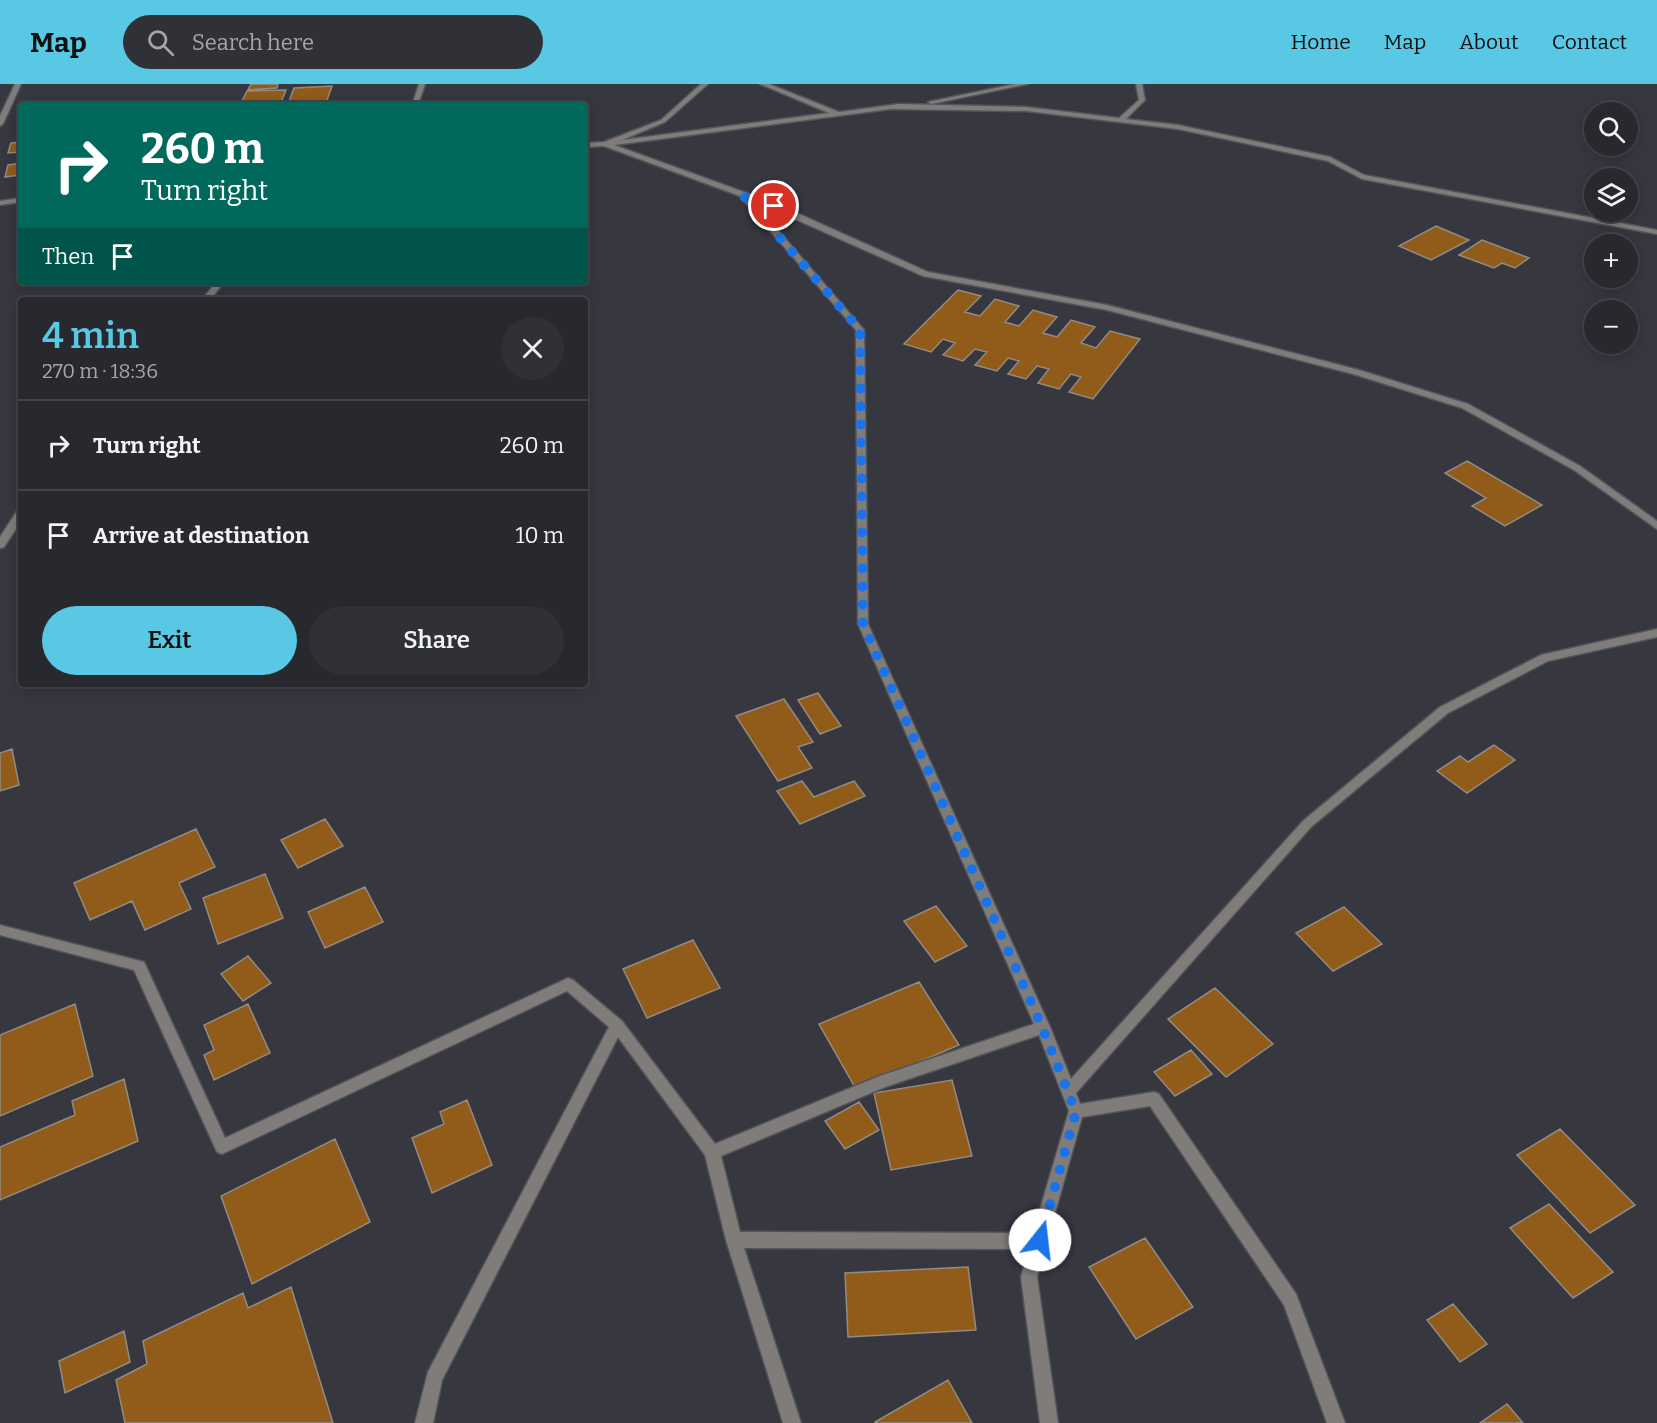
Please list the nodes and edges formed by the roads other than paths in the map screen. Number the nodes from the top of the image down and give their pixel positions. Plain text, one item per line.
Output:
1 (18, 84) edge
2 (422, 84) edge
3 (705, 84) edge
4 (763, 84) edge
5 (1025, 84) edge
6 (1139, 84) edge
7 (416, 102) edge
8 (891, 107) junction
9 (837, 114) junction
10 (1120, 120) junction
11 (0, 124) edge
12 (605, 144) junction
13 (588, 146) edge
14 (743, 195) junction
15 (18, 201) edge
16 (0, 203) edge
17 (1657, 232) edge
18 (218, 285) edge
19 (208, 297) edge
20 (18, 518) edge
21 (1657, 526) edge
22 (0, 545) edge
23 (1657, 633) edge
24 (0, 930) edge
25 (617, 1025) junction
26 (1042, 1027) junction
27 (1068, 1092) junction
28 (1076, 1112) junction
29 (712, 1152) junction
30 (734, 1240) junction
31 (1040, 1240) junction
32 (424, 1423) edge
33 (792, 1423) edge
34 (1049, 1423) edge
35 (1336, 1423) edge

1 - 11 street
2 - 7 street
3 - 12 street
4 - 9 street
5 - 8 street
6 - 10 street
8 - 9 street
8 - 10 street
9 - 12 street
10 - 17 street
12 - 13 street
12 - 14 street
14 - 21 street
14 - 26 street
15 - 16 street
18 - 19 street
20 - 22 street
23 - 27 street
24 - 25 street
25 - 29 street
25 - 32 street
26 - 27 street
26 - 29 street
27 - 28 street
28 - 31 street
28 - 35 street
29 - 30 street
30 - 31 street
30 - 33 street
31 - 34 street

